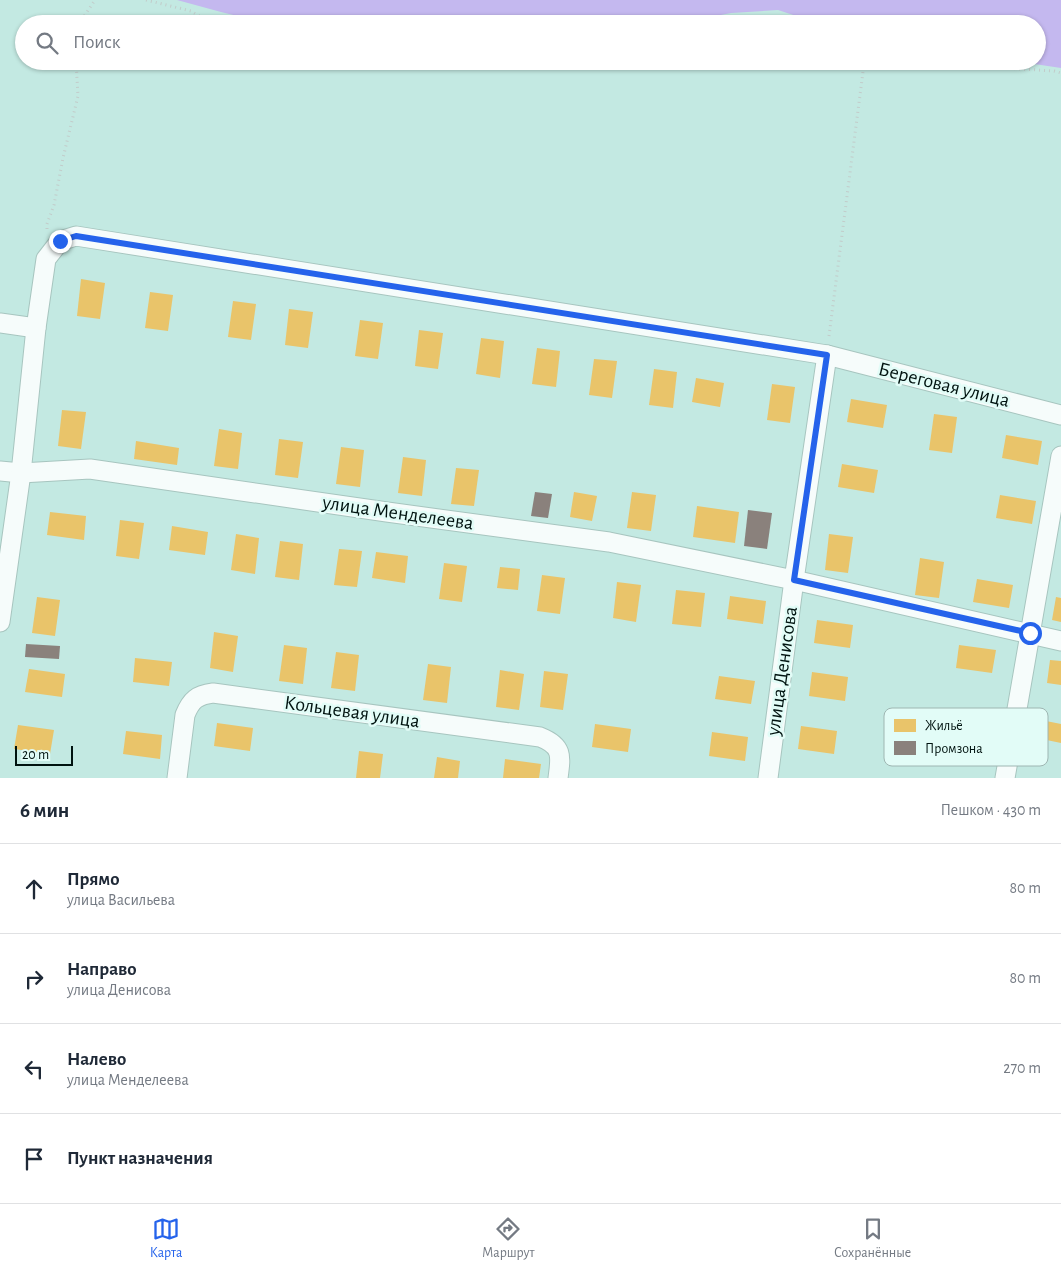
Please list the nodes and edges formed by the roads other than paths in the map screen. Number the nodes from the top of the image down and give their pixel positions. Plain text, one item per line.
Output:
1 (0, 323) edge
2 (36, 328) junction
3 (827, 355) junction
4 (1061, 416) edge
5 (1061, 456) edge
6 (0, 471) edge
7 (21, 473) junction
8 (794, 580) junction
9 (0, 622) edge
10 (1030, 633) junction
11 (1061, 641) edge
12 (1017, 708) edge
13 (177, 778) edge
14 (558, 778) edge
15 (768, 778) edge

1 - 2 street
2 - 3 street
2 - 7 street
3 - 4 street, Береговая улица
3 - 8 street, улица Денисова
5 - 10 street
6 - 7 street, улица Менделеева
7 - 8 street, улица Менделеева
7 - 9 street
8 - 10 street, улица Менделеева
8 - 15 street, улица Денисова
10 - 11 street, улица Менделеева
10 - 12 street
13 - 14 street, Кольцевая улица

